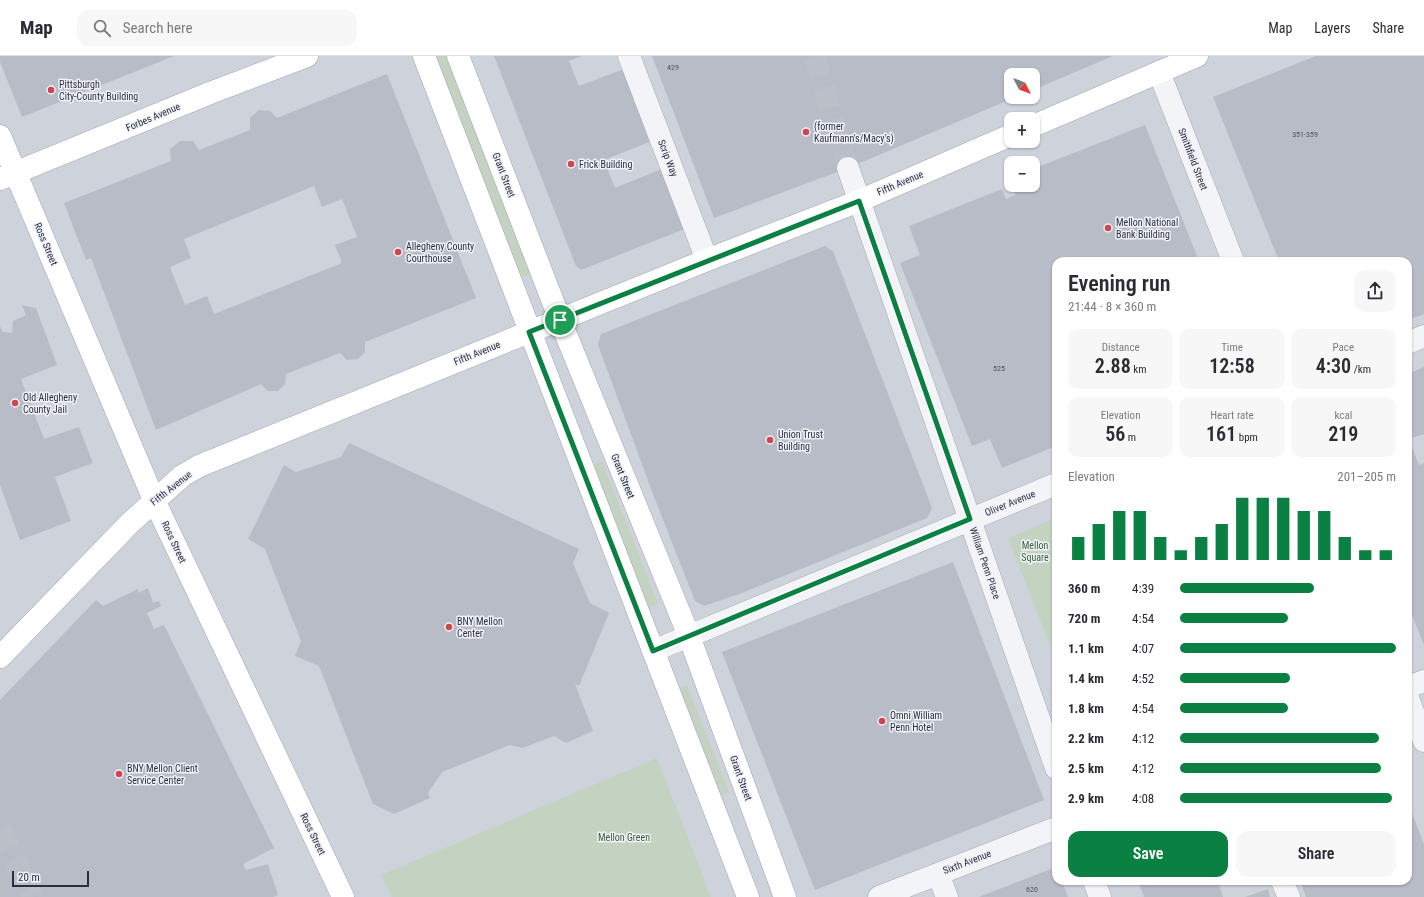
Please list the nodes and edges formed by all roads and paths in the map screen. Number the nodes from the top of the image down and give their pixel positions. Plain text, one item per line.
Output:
1 (307, 56) edge
2 (424, 56) edge
3 (458, 56) edge
4 (629, 56) edge
5 (1197, 56) edge
6 (1156, 64) edge
7 (1040, 122) edge
8 (0, 136) edge
9 (1004, 138) edge
10 (848, 168) tunnel mouth
11 (8, 176) edge
12 (859, 201) junction
13 (1231, 257) edge
14 (707, 260) junction
15 (560, 320) junction
16 (529, 332) junction
17 (1424, 336) edge
18 (1412, 341) edge
19 (1052, 486) edge
20 (154, 500) junction
21 (970, 519) junction
22 (688, 636) junction
23 (653, 651) junction
24 (0, 657) edge
25 (1424, 680) edge
26 (1412, 685) edge
27 (1412, 709) edge
28 (1424, 741) edge
29 (1052, 756) edge
30 (1052, 830) edge
31 (938, 874) junction
32 (1096, 885) edge
33 (1284, 885) edge
34 (344, 897) edge
35 (748, 897) edge
36 (785, 897) edge
37 (879, 897) edge
38 (947, 897) edge
39 (1100, 897) edge
40 (1289, 897) edge

1 - 11 main road, Forbes Avenue
2 - 16 main road
3 - 15 main road, Grant Street
4 - 14 street, Scrip Way
5 - 6 main road
6 - 7 main road
6 - 13 street, Smithfield Street
8 - 11 main road, Ross Street
9 - 12 main road, Fifth Avenue
10 - 12 street, William Penn Place
11 - 20 main road, Ross Street
12 - 14 main road, Fifth Avenue
12 - 21 street, William Penn Place
14 - 15 main road, Fifth Avenue
15 - 16 main road, Fifth Avenue
15 - 22 main road, Grant Street
16 - 20 main road, Fifth Avenue
16 - 23 main road
17 - 18 street
19 - 21 street, Oliver Avenue
20 - 24 main road, Fifth Avenue
20 - 34 main road, Ross Street
21 - 22 street, Oliver Avenue
21 - 29 street, William Penn Place
22 - 23 street, Oliver Avenue
22 - 36 main road, Grant Street
23 - 35 main road
25 - 26 street
27 - 28 street
30 - 31 street, Sixth Avenue
31 - 37 street, Sixth Avenue
31 - 38 street
32 - 39 street
33 - 40 street

